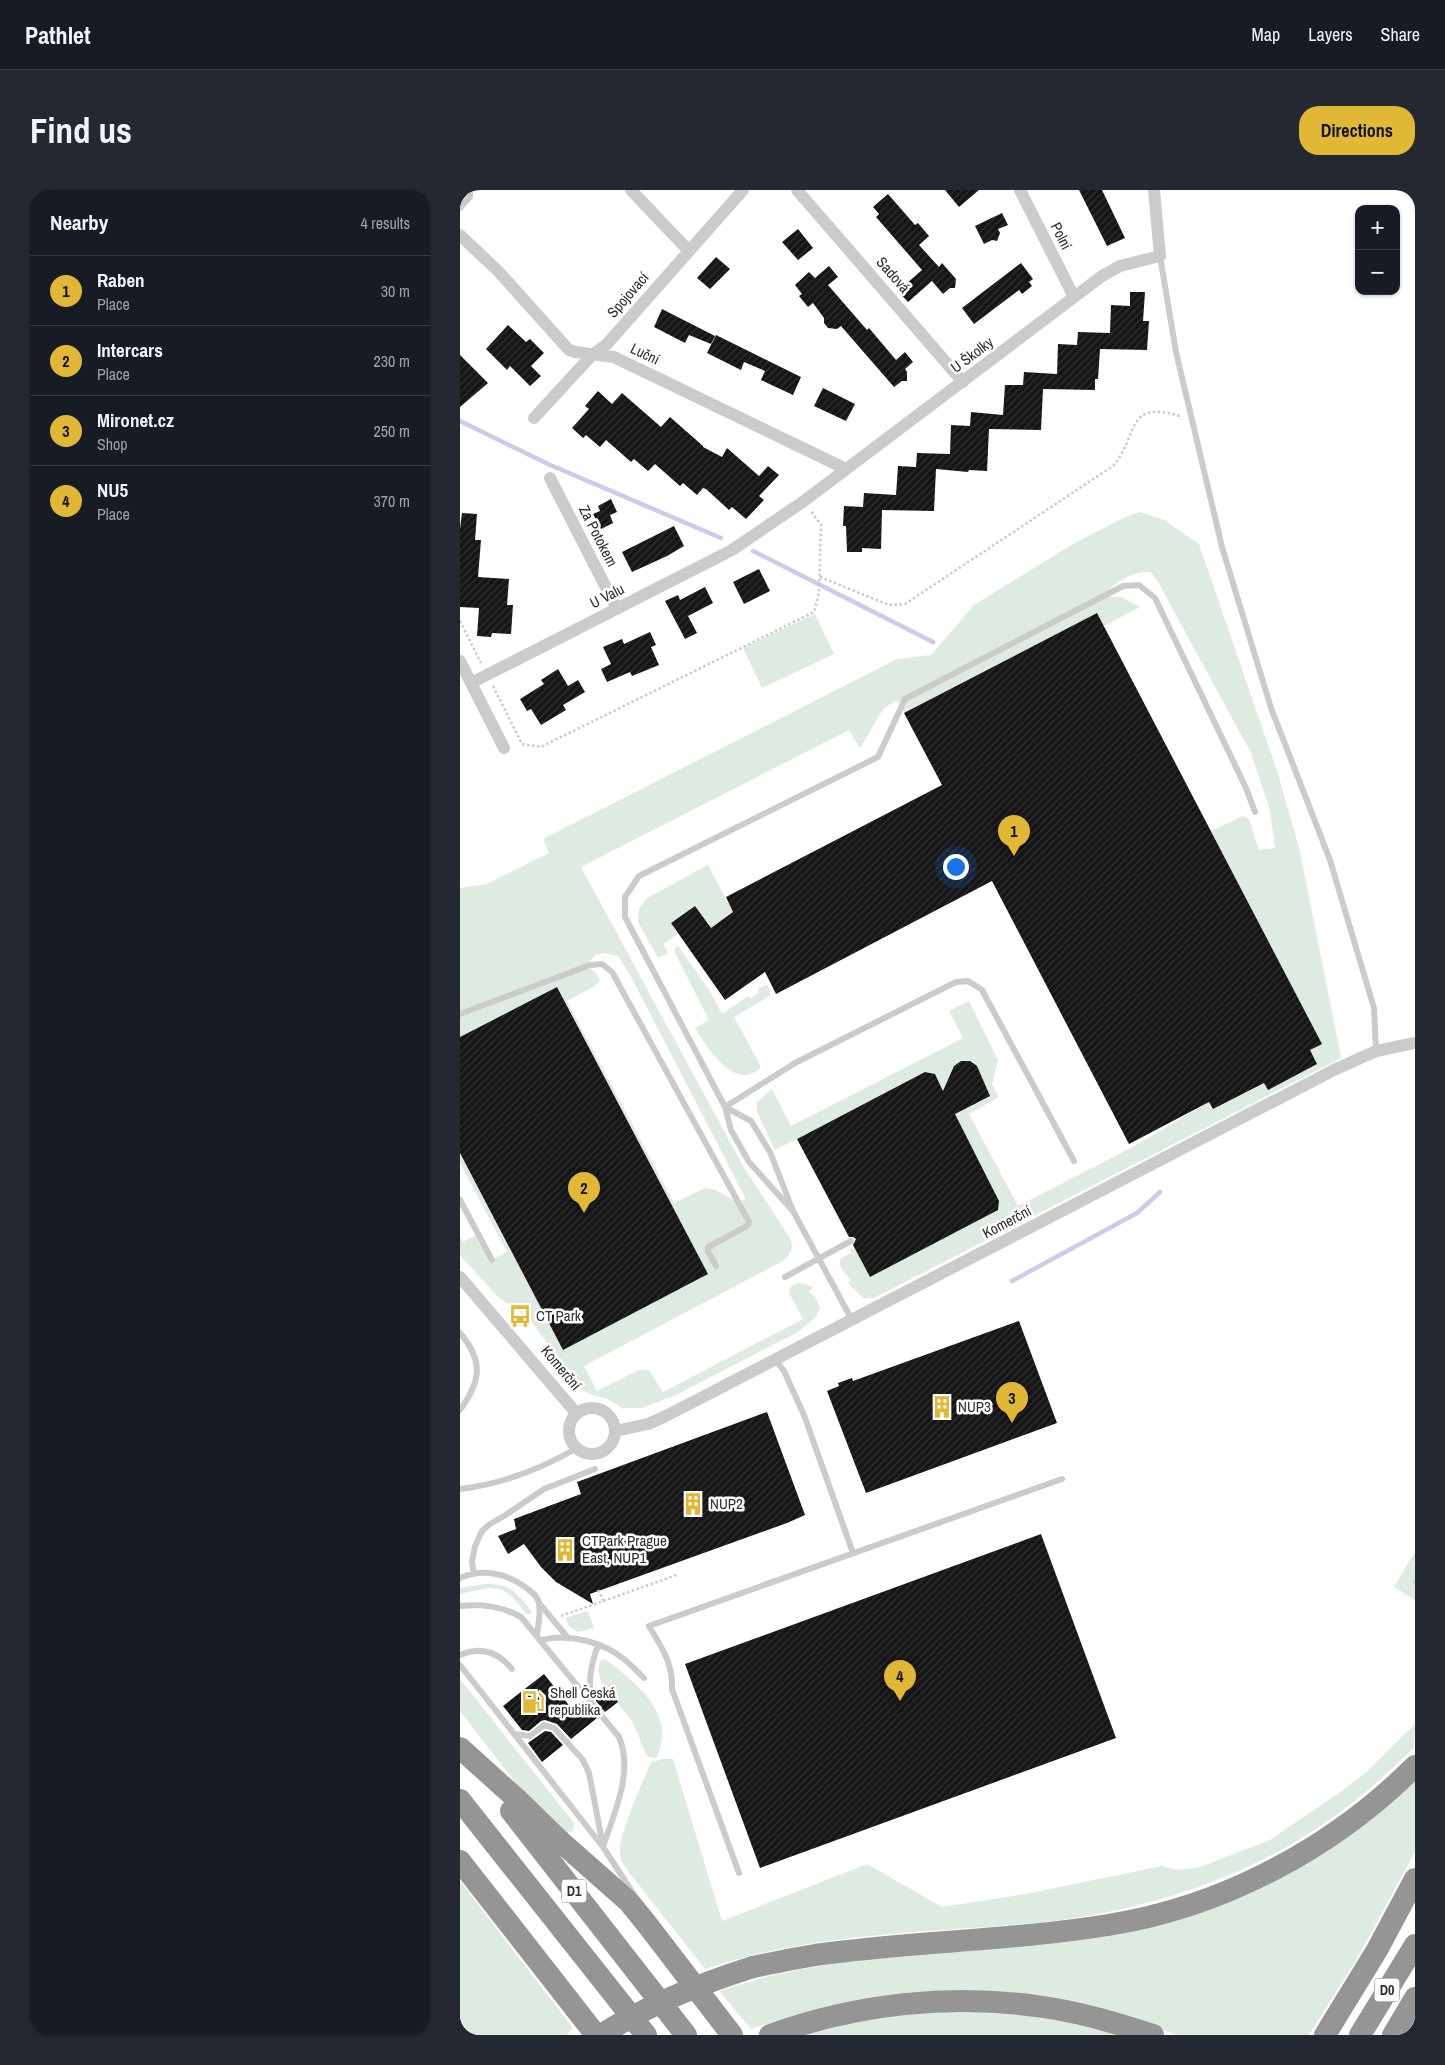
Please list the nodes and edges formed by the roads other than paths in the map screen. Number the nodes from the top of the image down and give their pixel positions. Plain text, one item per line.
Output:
1 (470, 190) edge
2 (631, 190) edge
3 (744, 190) edge
4 (798, 190) edge
5 (1020, 190) edge
6 (1154, 190) edge
7 (460, 208) edge
8 (460, 235) edge
9 (689, 250) junction
10 (1160, 256) junction
11 (1074, 297) junction
12 (592, 355) junction
13 (963, 382) junction
14 (534, 418) dead end
15 (846, 469) junction
16 (550, 478) dead end
17 (756, 535) joint
18 (617, 609) junction
19 (460, 661) edge
20 (471, 683) junction
21 (504, 748) dead end
22 (1255, 812) dead end
23 (460, 1014) edge
24 (1415, 1043) edge
25 (1376, 1051) junction
26 (725, 1107) junction
27 (1074, 1161) dead end
28 (460, 1200) edge
29 (793, 1211) junction
30 (851, 1241) dead end
31 (818, 1259) junction
32 (492, 1260) dead end
33 (716, 1266) dead end
34 (460, 1277) edge
35 (784, 1277) dead end
36 (853, 1321) junction
37 (460, 1333) edge
38 (776, 1361) junction
39 (460, 1410) edge
40 (577, 1414) junction
41 (615, 1431) junction
42 (577, 1448) junction
43 (595, 1469) dead end
44 (1062, 1479) dead end
45 (460, 1488) edge
46 (853, 1553) junction
47 (474, 1574) junction
48 (460, 1578) edge
49 (539, 1603) junction
50 (460, 1606) edge
51 (539, 1638) junction
52 (568, 1638) junction
53 (598, 1645) junction
54 (460, 1655) edge
55 (460, 1665) edge
56 (512, 1669) dead end
57 (644, 1678) dead end
58 (591, 1702) junction
59 (514, 1734) junction
60 (460, 1748) edge
61 (1415, 1766) edge
62 (460, 1800) edge
63 (603, 1847) junction
64 (460, 1861) edge
65 (739, 1873) dead end
66 (1415, 1879) edge
67 (1415, 1945) edge
68 (673, 1958) junction
69 (1415, 1998) edge
70 (596, 2035) edge
71 (601, 2035) edge
72 (646, 2035) edge
73 (686, 2035) edge
74 (732, 2035) edge
75 (770, 2035) edge
76 (1152, 2035) edge
77 (1324, 2035) edge
78 (1360, 2035) edge
79 (1393, 2035) edge

1 - 7 lane
2 - 9 street
3 - 9 street, Spojovací
4 - 13 street, Sadová
5 - 11 street, Polní
6 - 10 street
8 - 12 street, Luční
9 - 12 street, Spojovací
10 - 11 street, U Školky
10 - 25 lane
11 - 13 street, U Školky
12 - 14 street, Spojovací
12 - 15 street, Luční
13 - 15 street, U Školky
15 - 17 street, U Školky
16 - 18 street, Za Potokem
17 - 18 street, U Valu
18 - 20 street, U Valu
19 - 20 street
20 - 21 street
22 - 26 lane
23 - 33 lane
24 - 25 street, Komerční
25 - 36 street, Komerční
26 - 27 lane
26 - 29 lane
26 - 29 lane
28 - 32 lane
29 - 31 lane
30 - 31 lane
31 - 35 lane
31 - 36 lane
34 - 40 street, Komerční
36 - 38 street, Komerční
37 - 39 lane
38 - 41 street, Komerční
38 - 46 lane
40 - 41 street, Komerční
40 - 42 street, Komerční
41 - 42 street
42 - 45 lane
43 - 47 lane
44 - 46 lane
46 - 65 lane
47 - 48 lane
47 - 49 lane
49 - 51 lane
49 - 52 lane
50 - 51 lane
51 - 52 lane
51 - 58 lane
52 - 53 lane
53 - 57 lane
53 - 58 lane
54 - 56 lane
55 - 59 lane
58 - 63 lane
59 - 63 lane
59 - 63 lane
60 - 68 highway
60 - 73 highway, D1
61 - 71 highway, bridge
62 - 72 highway, D1
63 - 68 lane
64 - 70 highway
66 - 77 highway
67 - 78 highway, D0
68 - 74 highway
69 - 79 highway, D0
75 - 76 highway

